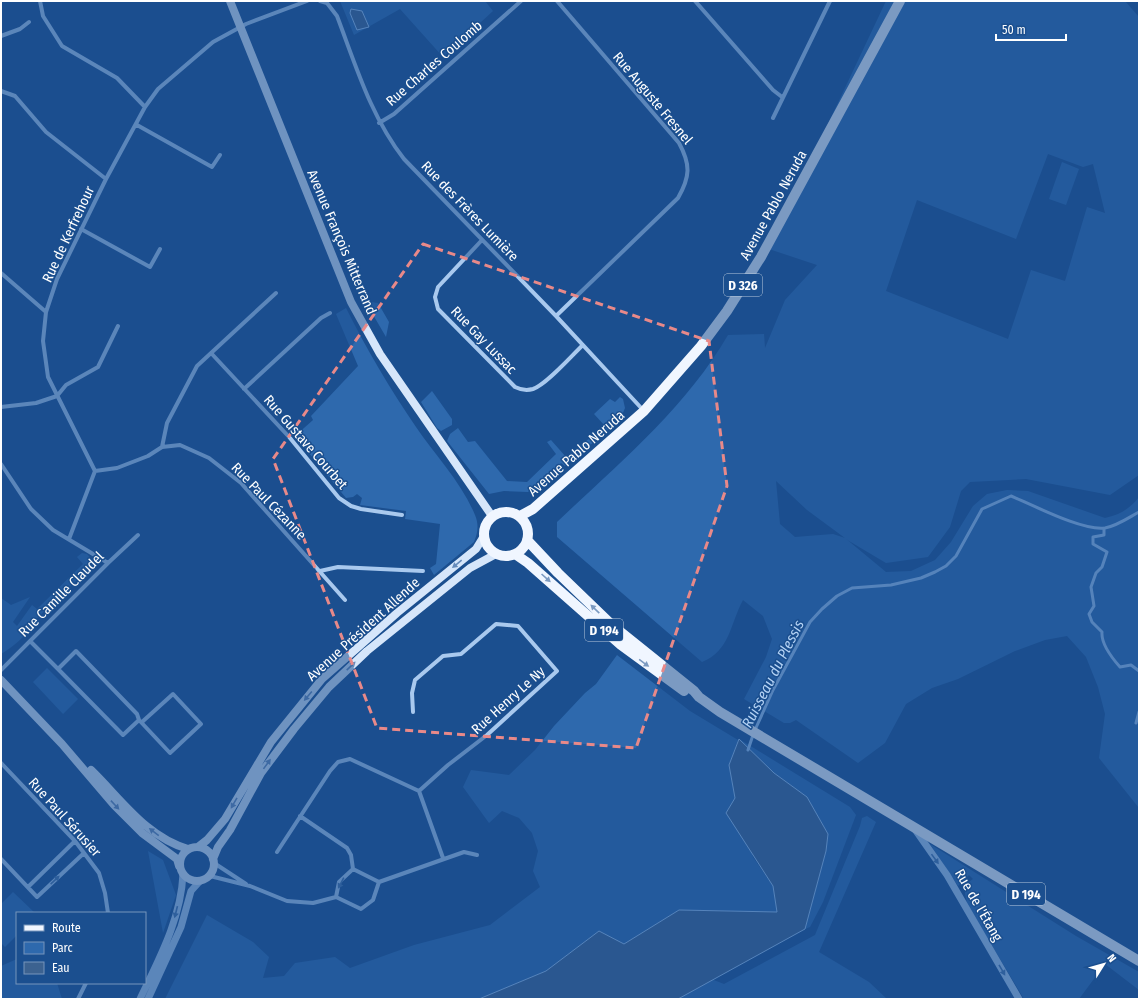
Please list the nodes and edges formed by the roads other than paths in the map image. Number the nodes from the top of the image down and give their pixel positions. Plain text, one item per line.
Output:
1 (40, 1) edge
2 (230, 1) edge
3 (307, 1) edge
4 (320, 1) edge
5 (521, 1) edge
6 (557, 1) edge
7 (695, 1) edge
8 (830, 1) edge
9 (900, 1) edge
10 (29, 22) dead end
11 (240, 27) junction
12 (1, 36) edge
13 (1, 91) edge
14 (782, 97) junction
15 (145, 107) junction
16 (773, 118) dead end
17 (379, 123) junction
18 (137, 125) junction
19 (220, 155) dead end
20 (106, 179) junction
21 (81, 229) junction
22 (482, 240) junction
23 (160, 249) dead end
24 (1, 274) edge
25 (276, 293) dead end
26 (46, 312) junction
27 (330, 314) dead end
28 (556, 316) junction
29 (118, 326) dead end
30 (583, 345) junction
31 (211, 353) junction
32 (244, 389) junction
33 (57, 396) junction
34 (1, 407) edge
35 (644, 411) junction
36 (162, 447) junction
37 (1, 464) edge
38 (95, 471) junction
39 (402, 515) dead end
40 (492, 516) junction
41 (520, 516) junction
42 (138, 535) dead end
43 (484, 536) junction
44 (69, 539) junction
45 (527, 540) junction
46 (496, 554) junction
47 (515, 554) junction
48 (108, 563) junction
49 (320, 571) junction
50 (423, 572) dead end
51 (346, 600) dead end
52 (30, 641) junction
53 (58, 669) junction
54 (1, 670) edge
55 (1, 680) edge
56 (699, 697) junction
57 (413, 712) dead end
58 (141, 721) junction
59 (62, 744) junction
60 (1, 763) edge
61 (420, 791) junction
62 (300, 816) junction
63 (913, 826) junction
64 (75, 841) junction
65 (198, 847) junction
66 (188, 849) junction
67 (277, 852) dead end
68 (84, 853) junction
69 (477, 855) dead end
70 (443, 858) junction
71 (1, 859) edge
72 (214, 861) junction
73 (179, 866) junction
74 (353, 869) junction
75 (183, 874) junction
76 (210, 876) junction
77 (200, 881) junction
78 (379, 882) junction
79 (250, 886) junction
80 (28, 887) junction
81 (336, 897) junction
82 (108, 912) edge
83 (1139, 961) edge
84 (86, 984) edge
85 (78, 999) edge
86 (140, 999) edge
87 (148, 999) edge
88 (1019, 999) edge

1 - 15 street
2 - 11 main road, Avenue François Mitterrand
3 - 11 street
4 - 17 street, Rue des Frères Lumière
5 - 17 street, Rue Charles Coulomb
6 - 28 street, Rue Auguste Fresnel
7 - 14 street
8 - 14 street
9 - 35 main road, Avenue Pablo Neruda / D 326
10 - 12 street
11 - 15 street, Rue de Kerfrehour
11 - 40 main road, Avenue François Mitterrand
13 - 20 street
14 - 16 street
15 - 18 street, Rue de Kerfrehour
17 - 22 street, Rue des Frères Lumière
18 - 19 street
18 - 20 street, Rue de Kerfrehour
20 - 21 street, Rue de Kerfrehour
21 - 23 street
21 - 26 street, Rue de Kerfrehour
22 - 28 street, Rue des Frères Lumière
22 - 30 street, Rue Gay Lussac
24 - 26 street
25 - 31 street
26 - 33 street, Rue de Kerfrehour
27 - 32 street
28 - 30 street, Rue des Frères Lumière
29 - 33 street
30 - 35 street, Rue des Frères Lumière
31 - 32 street, Rue Gustave Courbet
31 - 36 street
32 - 39 street, Rue Gustave Courbet
33 - 34 street
33 - 38 street, Rue de Kerfrehour
35 - 41 main road, Avenue Pablo Neruda / D 326
36 - 38 street, Rue Paul Cézanne
36 - 49 street, Rue Paul Cézanne
37 - 44 street
38 - 44 street
40 - 41 main road
40 - 43 main road
41 - 45 main road
42 - 48 street, Rue Camille Claudel
43 - 46 main road
43 -> 65 main road, Avenue Président Allende
44 - 48 street
45 - 47 main road
56 -> 45 main road, D 194
46 - 47 main road
72 -> 46 main road, Avenue Président Allende
47 -> 56 main road, D 194
48 - 52 street, Rue Camille Claudel
49 - 50 street
49 - 51 street, Rue Paul Cézanne
52 - 53 street
52 - 54 street, Rue Camille Claudel
53 - 58 street
53 - 58 street
55 - 59 main road
56 - 63 main road, D 194
57 - 61 street, Rue Henry Le Ny
58 - 58 street
66 -> 59 main road
59 -> 73 main road
60 - 64 street, Rue Paul Sérusier
61 - 62 street
61 - 70 street
62 - 67 street
62 - 74 street
63 - 83 main road, D 194
63 -> 88 street, Rue de l'Étang
64 - 68 street, Rue Paul Sérusier
64 - 80 street
65 - 66 main road
65 - 72 main road
66 - 73 main road
80 -> 68 street
68 - 82 street, Rue Paul Sérusier
69 - 70 street
70 - 78 street
71 - 80 street
72 - 76 main road
72 - 79 street
73 - 75 main road
74 - 78 street
74 -> 81 street
75 - 77 main road
75 -> 86 street
76 - 77 main road
76 - 79 street
77 - 87 street
78 - 81 street
79 - 81 street
84 - 85 street

